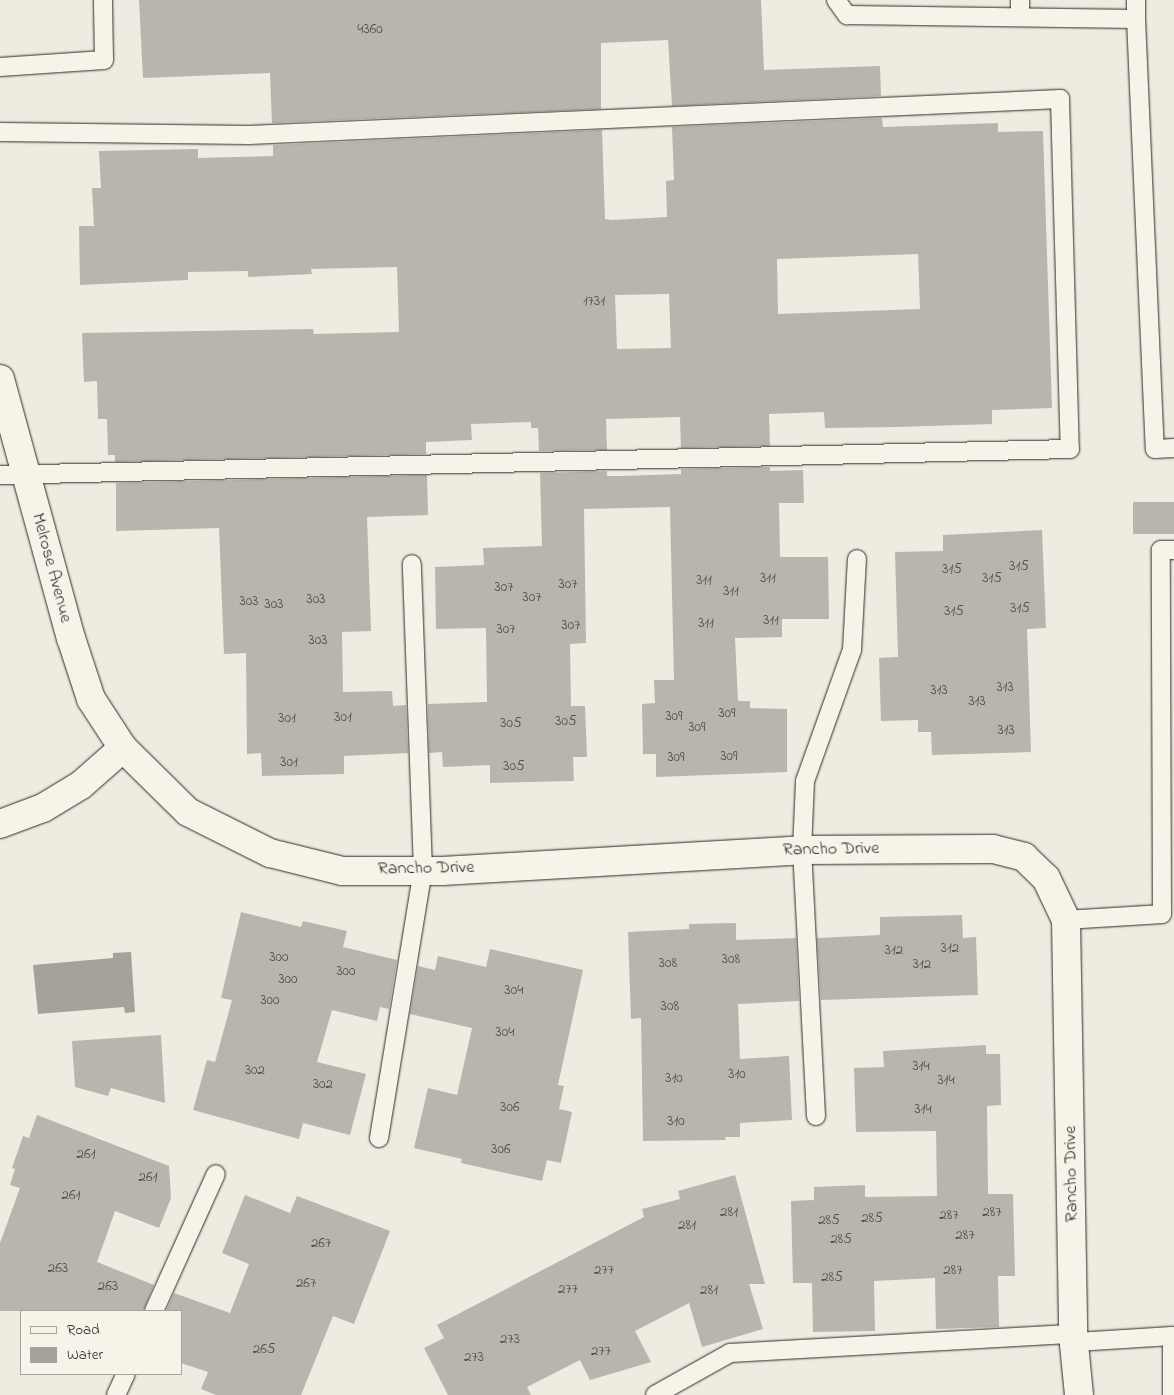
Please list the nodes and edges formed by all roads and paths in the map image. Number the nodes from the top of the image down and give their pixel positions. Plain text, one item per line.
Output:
1 (103, 0) edge
2 (836, 0) edge
3 (1136, 0) edge
4 (1020, 9) edge
5 (1136, 19) junction
6 (0, 67) edge
7 (0, 132) edge
8 (0, 379) edge
9 (1174, 448) edge
10 (13, 475) edge
11 (1174, 550) edge
12 (857, 559) dead end
13 (412, 564) dead end
14 (123, 748) junction
15 (0, 824) edge
16 (802, 850) junction
17 (423, 870) junction
18 (1066, 920) junction
19 (816, 1116) dead end
20 (379, 1138) dead end
21 (216, 1174) dead end
22 (154, 1310) edge
23 (1074, 1338) junction
24 (126, 1375) edge
25 (116, 1395) edge
26 (655, 1395) edge
27 (1079, 1395) edge
28 (1172, 1395) edge

1 - 6 lane
2 - 4 lane
3 - 5 lane
4 - 5 lane
5 - 9 lane
7 - 10 lane
8 - 10 street, Melrose Avenue
10 - 14 street, Melrose Avenue
11 - 18 lane
12 - 16 lane
13 - 17 lane
14 - 15 street
14 - 17 street, Rancho Drive
16 - 17 street, Rancho Drive
16 - 18 street, Rancho Drive
16 - 19 lane
17 - 20 lane
18 - 23 street, Rancho Drive
21 - 22 lane
23 - 26 lane
23 - 27 street, Rancho Drive
23 - 28 lane
24 - 25 lane

